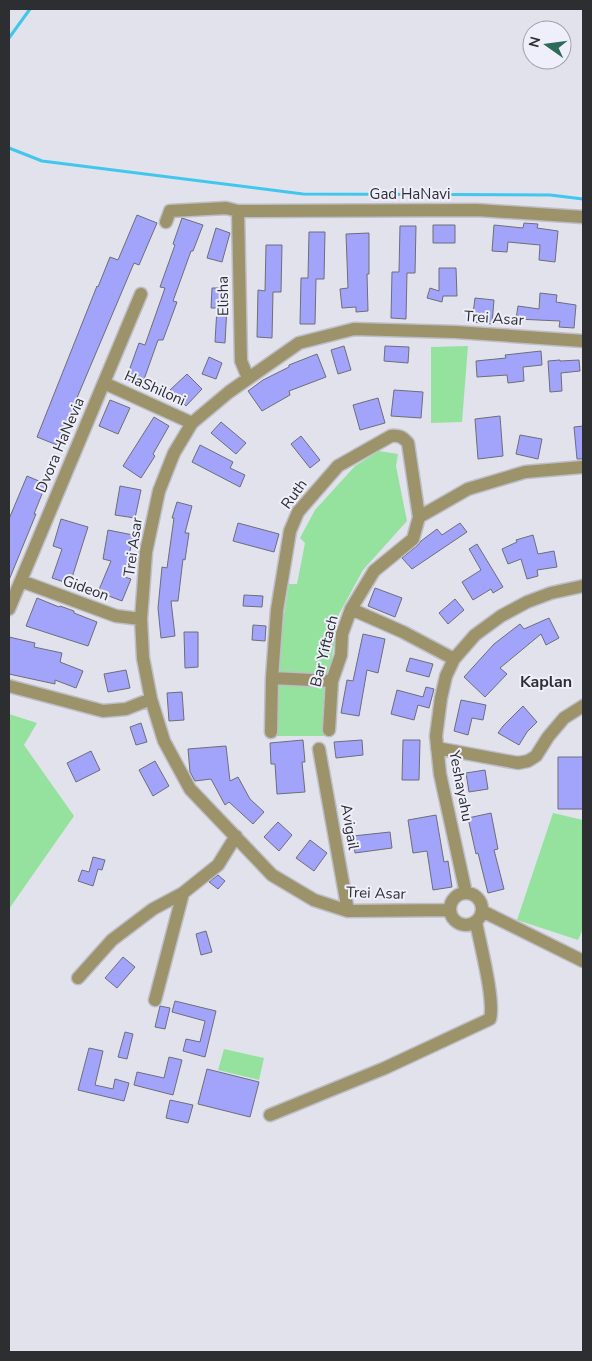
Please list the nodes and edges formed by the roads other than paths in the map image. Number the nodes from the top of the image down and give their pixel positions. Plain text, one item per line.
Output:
1 (238, 211) junction
2 (583, 216) edge
3 (166, 222) dead end
4 (140, 294) dead end
5 (583, 341) edge
6 (248, 378) junction
7 (104, 383) junction
8 (192, 423) junction
9 (583, 467) edge
10 (419, 517) junction
11 (21, 581) junction
12 (583, 586) edge
13 (9, 609) edge
14 (352, 610) junction
15 (141, 619) junction
16 (454, 659) junction
17 (272, 678) junction
18 (332, 681) junction
19 (9, 686) edge
20 (150, 699) junction
21 (583, 706) edge
22 (330, 730) dead end
23 (271, 732) dead end
24 (437, 748) junction
25 (319, 749) dead end
26 (236, 836) junction
27 (183, 893) junction
28 (466, 893) junction
29 (450, 910) junction
30 (482, 911) junction
31 (348, 912) junction
32 (476, 922) junction
33 (583, 961) edge
34 (78, 978) dead end
35 (156, 1000) dead end
36 (270, 1116) dead end

1 - 2 street, Gad HaNavi
1 - 3 street, Gad HaNavi
1 - 6 street, Elisha
4 - 7 street, Dvora HaNevia
5 - 6 street, Trei Asar
6 - 8 street, Trei Asar
7 - 8 street, HaShiloni
7 - 11 street, Dvora HaNevia
8 - 15 street, Trei Asar
9 - 10 street
10 - 14 street, Bar Yiftach
10 - 17 street, Ruth
11 - 13 street, Dvora HaNevia
11 - 15 street, Gideon
12 - 16 street, Yeshayahu
14 - 16 street, Bar Yiftach
14 - 18 street, Bar Yiftach
15 - 20 street, Trei Asar
16 - 24 street, Yeshayahu
17 - 18 street
17 - 23 street, Ruth
18 - 22 street, Bar Yiftach
19 - 20 street
20 - 26 street, Trei Asar
21 - 24 street
24 - 28 street, Yeshayahu
25 - 31 street, Avigail
26 - 27 street
26 - 31 street, Trei Asar
27 - 34 street
27 - 35 street
28 - 29 street
28 - 30 street
29 - 31 street, Trei Asar
29 - 32 street
30 - 32 street
30 - 33 street
32 - 36 street

